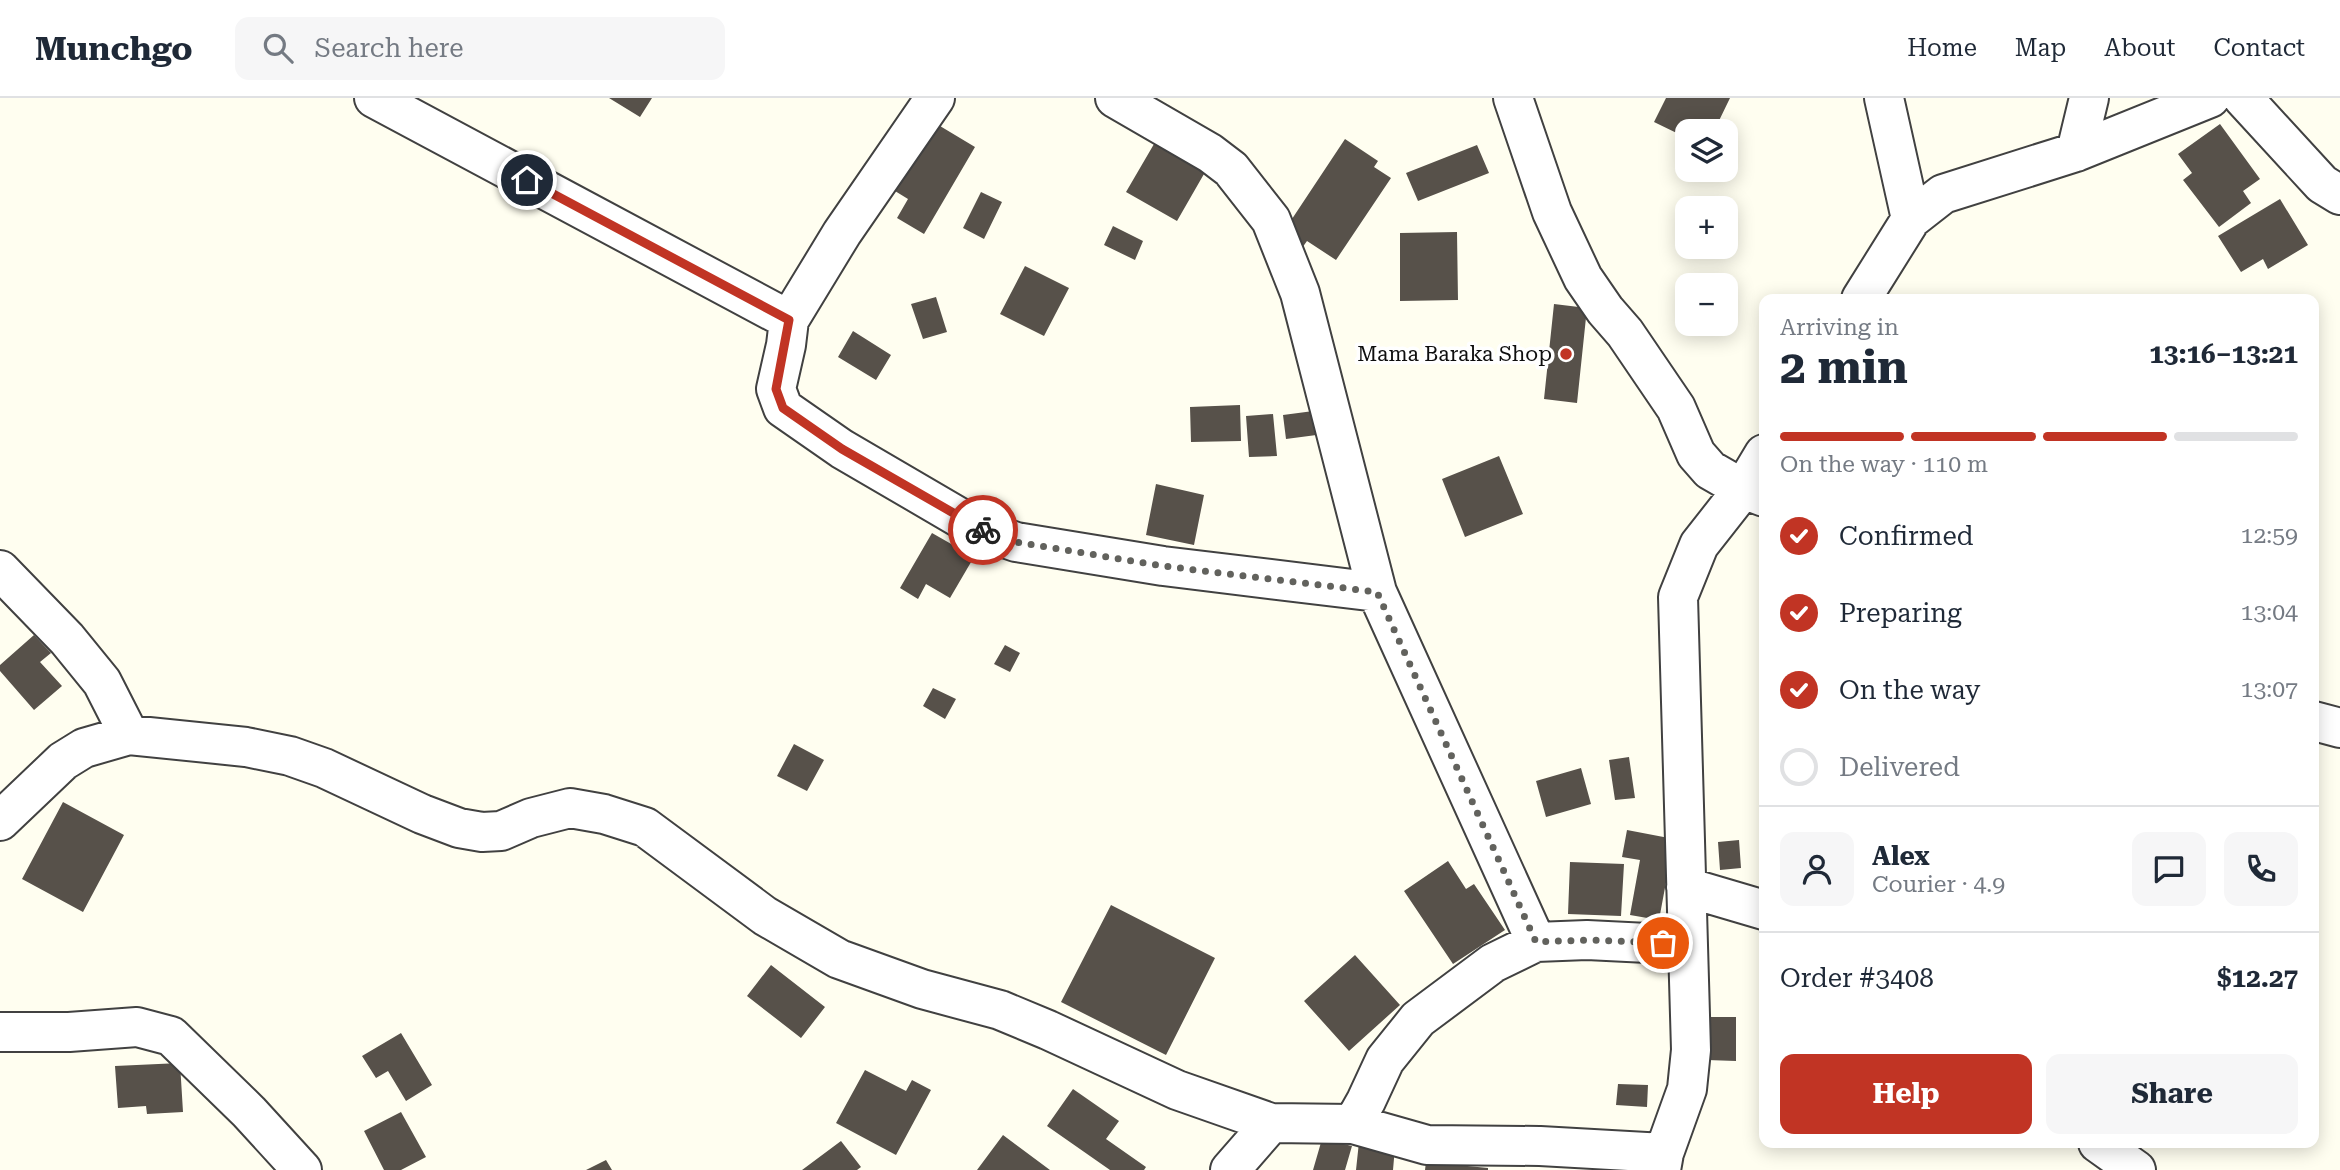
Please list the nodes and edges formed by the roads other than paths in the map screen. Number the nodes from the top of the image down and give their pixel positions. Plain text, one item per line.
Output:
1 (374, 98) edge
2 (935, 98) edge
3 (1115, 98) edge
4 (1513, 98) edge
5 (1884, 98) edge
6 (2089, 98) edge
7 (2210, 98) edge
8 (2243, 98) edge
9 (2076, 152) junction
10 (2340, 195) edge
11 (1911, 219) junction
12 (1864, 294) edge
13 (789, 320) junction
14 (1759, 472) edge
15 (1753, 493) edge
16 (0, 570) edge
17 (1377, 592) junction
18 (2319, 722) edge
19 (2340, 728) edge
20 (129, 735) junction
21 (0, 821) edge
22 (1686, 887) junction
23 (1759, 907) edge
24 (1536, 942) junction
25 (1688, 945) junction
26 (0, 1032) edge
27 (1272, 1123) junction
28 (1353, 1124) junction
29 (2105, 1148) edge
30 (1663, 1161) edge
31 (302, 1170) edge
32 (1230, 1170) edge
33 (2136, 1170) edge

1 - 13 street
2 - 13 street
3 - 17 street
4 - 15 street
5 - 11 street
6 - 9 street
7 - 9 street
8 - 10 street
9 - 11 street
11 - 12 street
13 - 17 street
14 - 15 street
15 - 22 street
16 - 20 street
17 - 24 street
18 - 19 street
20 - 21 street
20 - 27 street
22 - 23 street
22 - 25 street
24 - 25 street
24 - 28 street
25 - 30 street
26 - 31 street
27 - 28 street
27 - 32 street
28 - 30 street
29 - 33 street

